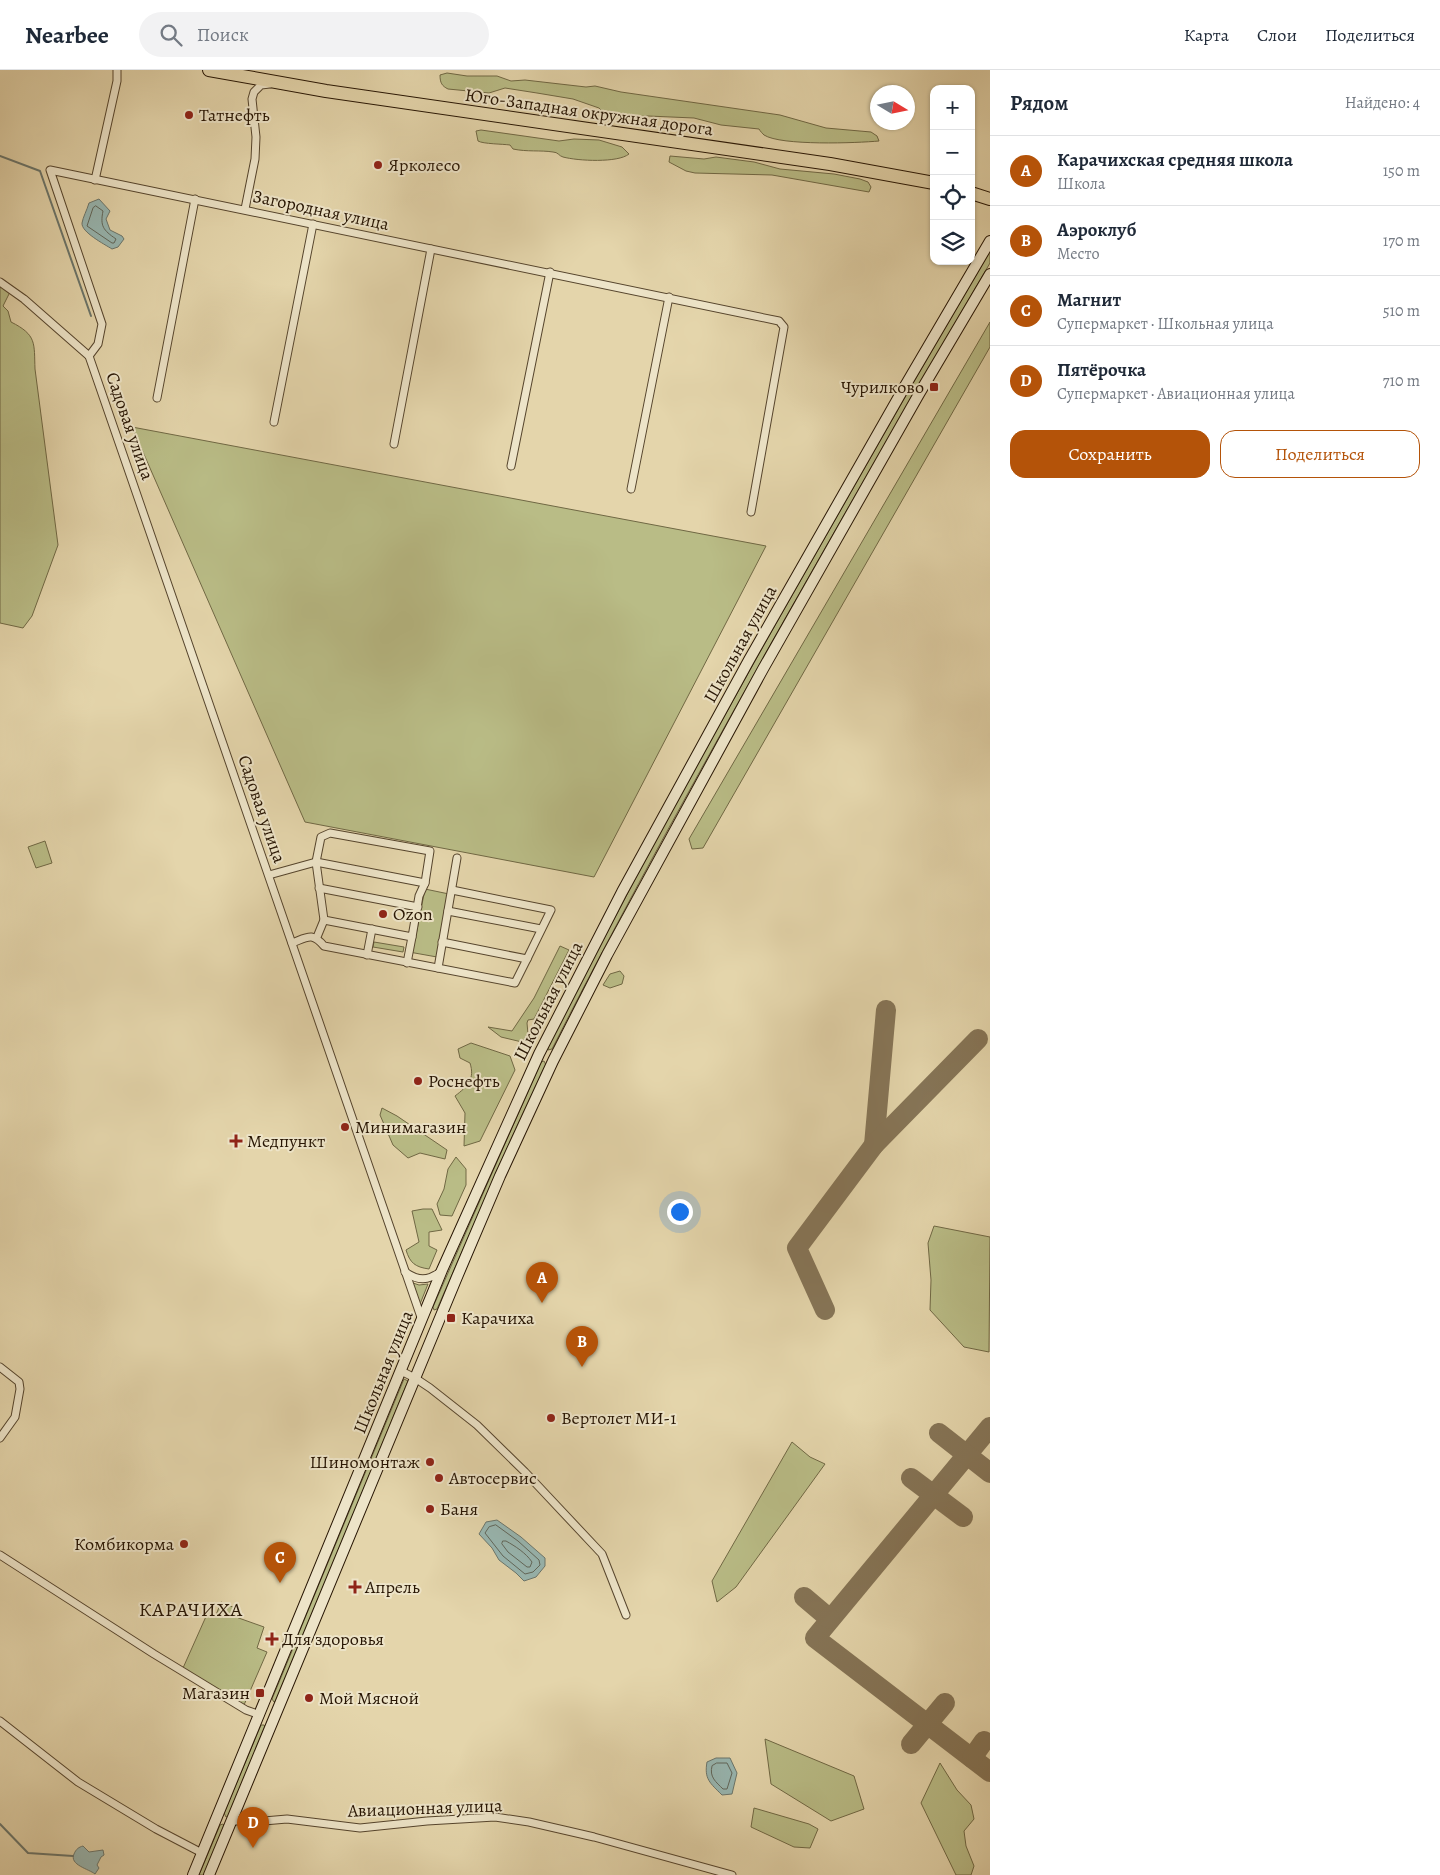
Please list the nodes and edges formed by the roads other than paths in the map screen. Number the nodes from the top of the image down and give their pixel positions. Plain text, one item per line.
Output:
1 (117, 70) edge
2 (209, 70) edge
3 (250, 70) edge
4 (278, 84) junction
5 (930, 175) edge
6 (95, 180) junction
7 (930, 182) edge
8 (194, 200) junction
9 (245, 209) junction
10 (313, 224) junction
11 (990, 241) edge
12 (431, 249) junction
13 (550, 272) junction
14 (990, 274) edge
15 (0, 282) edge
16 (669, 297) junction
17 (89, 356) junction
18 (157, 398) dead end
19 (274, 422) dead end
20 (394, 444) dead end
21 (511, 466) dead end
22 (631, 490) dead end
23 (751, 512) dead end
24 (457, 858) dead end
25 (316, 862) junction
26 (269, 875) junction
27 (424, 883) junction
28 (318, 888) junction
29 (452, 890) junction
30 (418, 907) junction
31 (448, 911) junction
32 (324, 920) junction
33 (372, 929) junction
34 (541, 929) junction
35 (317, 937) junction
36 (412, 937) junction
37 (442, 942) junction
38 (292, 943) junction
39 (367, 955) junction
40 (527, 958) junction
41 (407, 962) junction
42 (438, 968) junction
43 (538, 1054) junction
44 (553, 1061) junction
45 (442, 1270) junction
46 (405, 1272) junction
47 (422, 1320) junction
48 (436, 1327) junction
49 (0, 1367) edge
50 (401, 1372) junction
51 (415, 1378) junction
52 (0, 1438) edge
53 (0, 1555) edge
54 (626, 1615) dead end
55 (260, 1716) junction
56 (0, 1721) edge
57 (273, 1721) junction
58 (218, 1816) junction
59 (232, 1821) junction
60 (202, 1853) junction
61 (705, 1872) edge
62 (193, 1875) edge
63 (209, 1875) edge
64 (732, 1875) edge

1 - 6 street
2 - 4 highway, Юго-Западная окружная дорога
3 - 5 highway, Юго-Западная окружная дорога
4 - 7 highway, Юго-Западная окружная дорога
4 - 9 street
6 - 8 street, Загородная улица
6 - 17 street, Загородная улица
8 - 9 street, Загородная улица
8 - 18 street
9 - 10 street, Загородная улица
10 - 12 street, Загородная улица
10 - 19 street
11 - 43 main road, Школьная улица
12 - 13 street, Загородная улица
12 - 20 street
13 - 16 street, Загородная улица
13 - 21 street
14 - 44 main road, Школьная улица
15 - 17 street
16 - 22 street
16 - 23 street, Загородная улица
17 - 26 street, Садовая улица
24 - 29 street
25 - 26 street
25 - 27 street
25 - 27 street
25 - 28 street
26 - 38 street, Садовая улица
27 - 30 street
28 - 30 street
28 - 32 street
29 - 31 street
29 - 34 street
30 - 36 street
31 - 34 street
31 - 37 street
32 - 33 street
32 - 35 street
33 - 36 street
33 - 39 street
34 - 40 street
35 - 38 street
35 - 39 street
36 - 41 street
37 - 40 street
37 - 42 street
38 - 46 street, Садовая улица
39 - 41 street
40 - 42 street
41 - 42 street
43 - 44 main road
43 - 45 main road, Школьная улица
44 - 48 main road, Школьная улица
45 - 46 street
45 - 47 main road, Школьная улица
46 - 47 street, Садовая улица
47 - 48 main road
47 - 50 main road, Школьная улица
48 - 51 main road, Школьная улица
49 - 52 street
50 - 51 street
50 - 55 main road, Школьная улица
51 - 54 street
51 - 57 main road, Школьная улица
53 - 55 street
55 - 57 main road
55 - 58 main road, Школьная улица
56 - 60 street
57 - 59 main road, Школьная улица
58 - 59 main road
58 - 60 main road, Школьная улица
59 - 61 street, Авиационная улица
59 - 63 main road, Школьная улица
60 - 62 main road, Школьная улица
61 - 64 street, Авиационная улица

